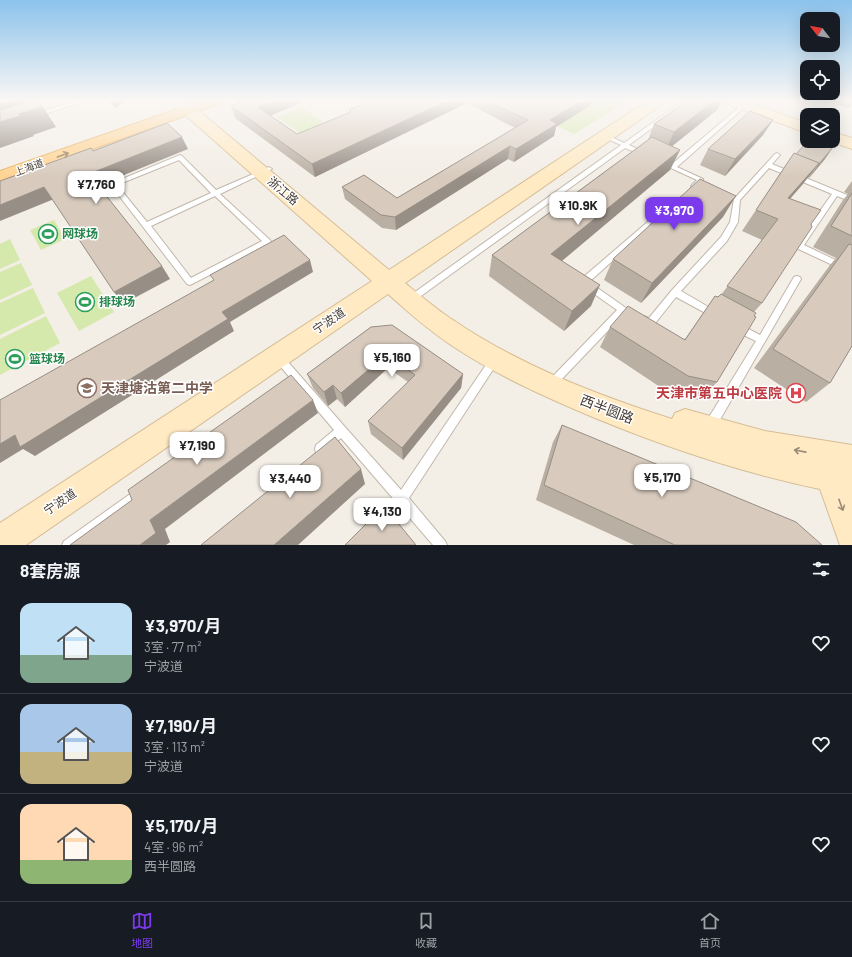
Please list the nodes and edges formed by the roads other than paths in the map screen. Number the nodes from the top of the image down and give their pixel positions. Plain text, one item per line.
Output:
1 (125, 125) edge
2 (145, 125) edge
3 (213, 125) edge
4 (609, 125) edge
5 (631, 125) edge
6 (642, 125) edge
7 (722, 125) edge
8 (840, 131) edge
9 (852, 135) edge
10 (615, 140) junction
11 (840, 140) edge
12 (852, 144) edge
13 (777, 155) dead end
14 (0, 165) edge
15 (768, 165) junction
16 (673, 167) junction
17 (265, 171) junction
18 (0, 178) edge
19 (689, 190) edge
20 (836, 193) junction
21 (216, 194) junction
22 (678, 200) edge
23 (852, 200) edge
24 (146, 225) junction
25 (852, 270) edge
26 (389, 275) junction
27 (797, 279) dead end
28 (675, 292) junction
29 (418, 294) junction
30 (623, 310) junction
31 (762, 340) junction
32 (274, 352) junction
33 (497, 355) junction
34 (558, 377) junction
35 (707, 430) junction
36 (341, 431) junction
37 (312, 456) edge
38 (840, 468) edge
39 (151, 486) edge
40 (402, 499) junction
41 (6, 534) edge
42 (852, 535) edge
43 (68, 545) edge
44 (441, 545) edge

1 - 14 main road, 上海道
18 -> 2 main road, 上海道
3 - 17 street, 浙江路
4 - 26 street, 宁波道
5 - 10 street, 宁波道
6 - 10 lane
7 - 16 lane
8 - 9 street
10 - 16 lane
10 - 26 street, 宁波道
10 - 29 lane
11 - 12 street
13 - 15 lane
15 - 20 lane
15 - 28 lane
16 - 19 lane
17 - 21 lane
17 - 26 street, 浙江路
20 - 23 lane
20 - 25 lane
21 - 24 lane
21 - 24 lane
21 - 24 lane
22 - 30 lane
26 - 29 street, 西半圆路
26 - 32 street, 宁波道
26 - 33 street, 西半圆路
27 - 31 lane
28 - 30 lane
28 - 31 lane
29 - 33 street, 西半圆路
30 - 34 lane
31 - 35 lane
32 - 36 lane
32 - 41 street, 宁波道
33 - 34 street, 西半圆路
33 - 38 street, 西半圆路
33 - 40 lane
34 - 35 street, 西半圆路
38 -> 35 street, 西半圆路
36 - 37 lane
36 - 40 lane
38 -> 42 street
39 - 43 lane
40 - 44 lane

